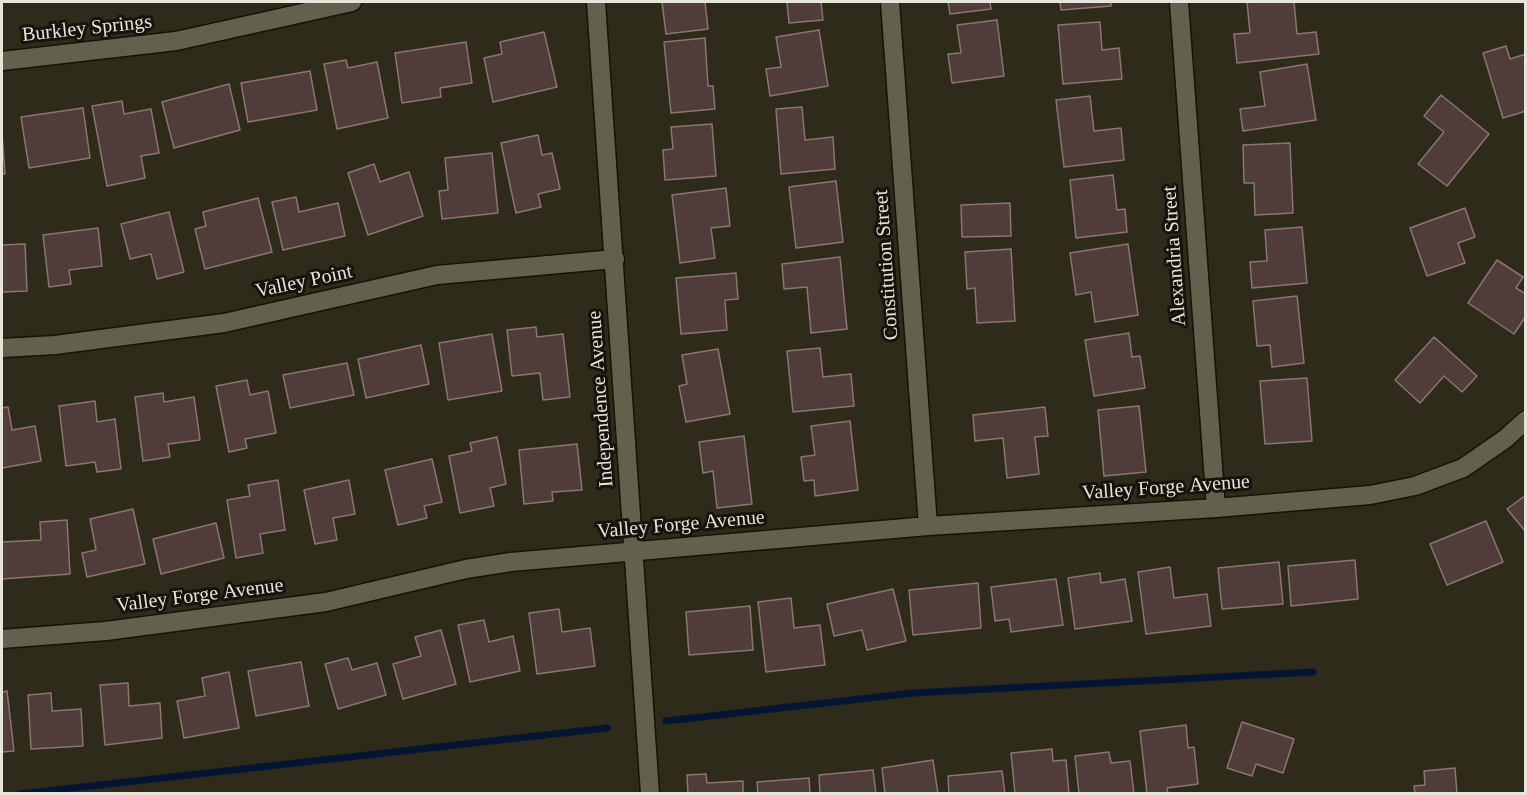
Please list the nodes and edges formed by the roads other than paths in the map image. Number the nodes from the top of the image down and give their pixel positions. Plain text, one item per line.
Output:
1 (352, 2) edge
2 (596, 2) edge
3 (890, 2) edge
4 (1179, 2) edge
5 (2, 61) edge
6 (615, 259) junction
7 (2, 348) edge
8 (1526, 420) edge
9 (1216, 508) junction
10 (928, 526) junction
11 (633, 553) junction
12 (2, 639) edge
13 (650, 794) edge

1 - 5 street, Burkley Springs
2 - 6 street, Independence Avenue
3 - 10 street, Constitution Street
4 - 9 street, Alexandria Street
6 - 7 street, Valley Point
6 - 11 street, Independence Avenue
8 - 9 street, Valley Forge Avenue
9 - 10 street, Valley Forge Avenue
10 - 11 street, Valley Forge Avenue
11 - 12 street, Valley Forge Avenue
11 - 13 street, Independence Avenue

